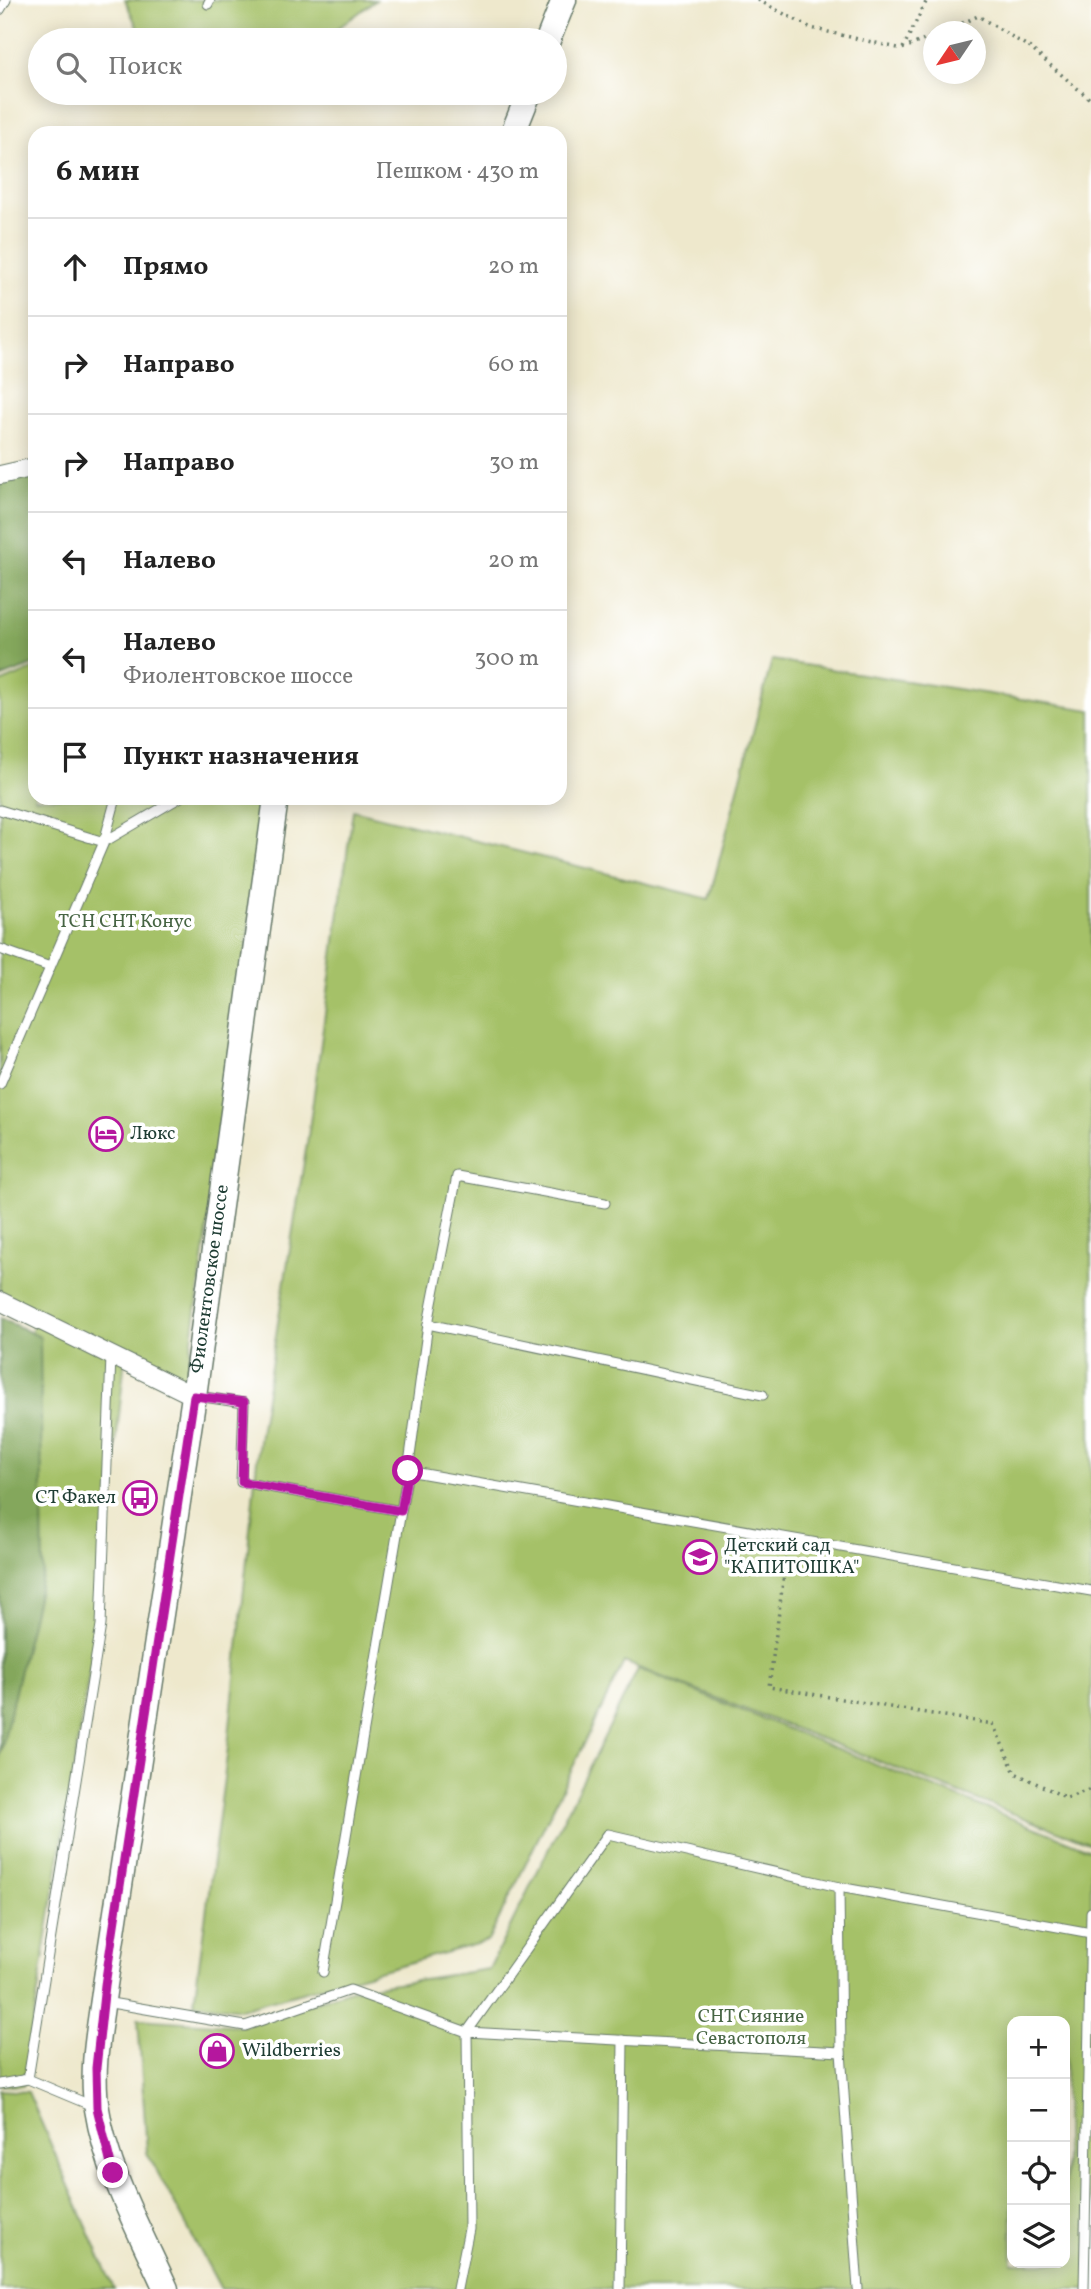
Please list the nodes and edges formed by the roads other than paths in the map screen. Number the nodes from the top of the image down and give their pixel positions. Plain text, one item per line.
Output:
1 (6, 0) edge
2 (564, 0) edge
3 (0, 10) edge
4 (553, 28) edge
5 (524, 105) edge
6 (516, 126) edge
7 (28, 469) edge
8 (0, 475) edge
9 (114, 805) edge
10 (166, 805) edge
11 (275, 805) edge
12 (0, 810) edge
13 (104, 842) junction
14 (0, 949) edge
15 (50, 967) junction
16 (0, 1084) edge
17 (605, 1203) dead end
18 (0, 1301) edge
19 (428, 1324) junction
20 (111, 1356) junction
21 (763, 1395) dead end
22 (194, 1396) junction
23 (408, 1471) junction
24 (401, 1511) junction
25 (1091, 1591) edge
26 (839, 1887) junction
27 (1091, 1912) edge
28 (1091, 1933) edge
29 (323, 1972) dead end
30 (103, 2001) junction
31 (467, 2032) junction
32 (623, 2040) junction
33 (841, 2052) junction
34 (28, 2079) junction
35 (0, 2084) edge
36 (97, 2108) junction
37 (1088, 2208) edge
38 (166, 2289) edge
39 (457, 2289) edge
40 (620, 2289) edge
41 (858, 2289) edge
42 (1084, 2289) edge

1 - 3 lane
2 - 4 main road
5 - 6 main road
7 - 8 street
9 - 13 lane
10 - 13 lane
11 - 22 main road, Фиолентовское шоссе
12 - 13 lane
13 - 15 lane
14 - 15 lane
15 - 16 lane
17 - 19 lane
18 - 20 street
19 - 21 lane
19 - 23 lane
20 - 22 street
20 - 34 lane
22 - 24 lane
22 - 30 main road, Фиолентовское шоссе
23 - 24 lane
23 - 25 lane
24 - 29 lane
26 - 28 lane
26 - 31 lane
26 - 33 lane
27 - 28 lane
28 - 37 lane
30 - 31 lane
30 - 36 main road, Фиолентовское шоссе
31 - 32 lane
31 - 39 lane
32 - 33 lane
32 - 40 lane
33 - 41 lane
34 - 35 lane
34 - 36 lane
36 - 38 main road, Фиолентовское шоссе
37 - 42 lane

